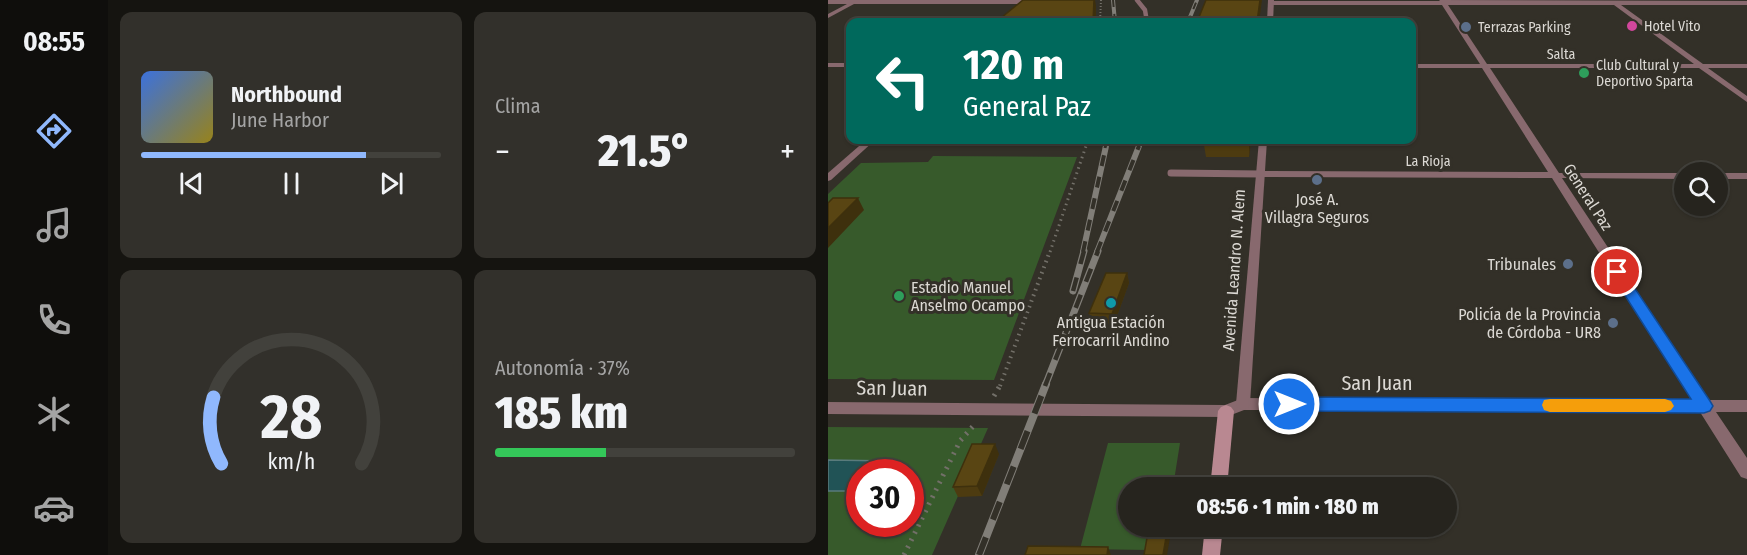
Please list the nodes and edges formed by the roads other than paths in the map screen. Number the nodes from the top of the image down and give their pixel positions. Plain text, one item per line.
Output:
1 (1137, 0) edge
2 (856, 1) edge
3 (1024, 1) edge
4 (1443, 1) edge
5 (1612, 1) edge
6 (828, 2) edge
7 (1047, 2) edge
8 (1271, 2) edge
9 (1747, 3) edge
10 (1016, 9) edge
11 (828, 16) edge
12 (1146, 18) edge
13 (1270, 18) edge
14 (828, 65) edge
15 (846, 65) edge
16 (1416, 66) edge
17 (1483, 66) junction
18 (1700, 66) junction
19 (1747, 66) edge
20 (1747, 100) edge
21 (866, 144) edge
22 (1263, 144) edge
23 (833, 170) edge
24 (1172, 173) dead end
25 (1261, 174) junction
26 (1555, 176) junction
27 (1674, 176) edge
28 (1728, 176) edge
29 (1747, 176) edge
30 (828, 178) edge
31 (1243, 404) junction
32 (1704, 406) junction
33 (1747, 406) edge
34 (828, 408) edge
35 (1226, 411) junction
36 (1747, 472) edge
37 (1219, 477) edge
38 (1213, 537) edge
39 (1211, 555) edge

1 - 12 lane
2 - 3 street
2 - 6 street
2 - 11 street
3 - 7 street
3 - 10 street
4 - 5 street
4 - 8 street
4 - 17 street, General Paz
5 - 9 street
5 - 18 street
8 - 13 street
14 - 15 street
16 - 17 street, Salta
17 - 18 street, Salta
17 - 26 street, General Paz
18 - 19 street, Salta
18 - 20 street
21 - 23 street
22 - 25 street, Avenida Leandro N. Alem
23 - 30 street
24 - 25 lane, La Rioja
25 - 26 street, La Rioja
25 - 31 street, Avenida Leandro N. Alem
26 - 27 street, La Rioja
26 - 32 street, General Paz
28 - 29 street
31 - 32 street, San Juan
31 - 35 street, San Juan
32 - 33 street, San Juan
32 - 36 street, General Paz
34 - 35 street, San Juan
35 - 37 main road
38 - 39 main road

